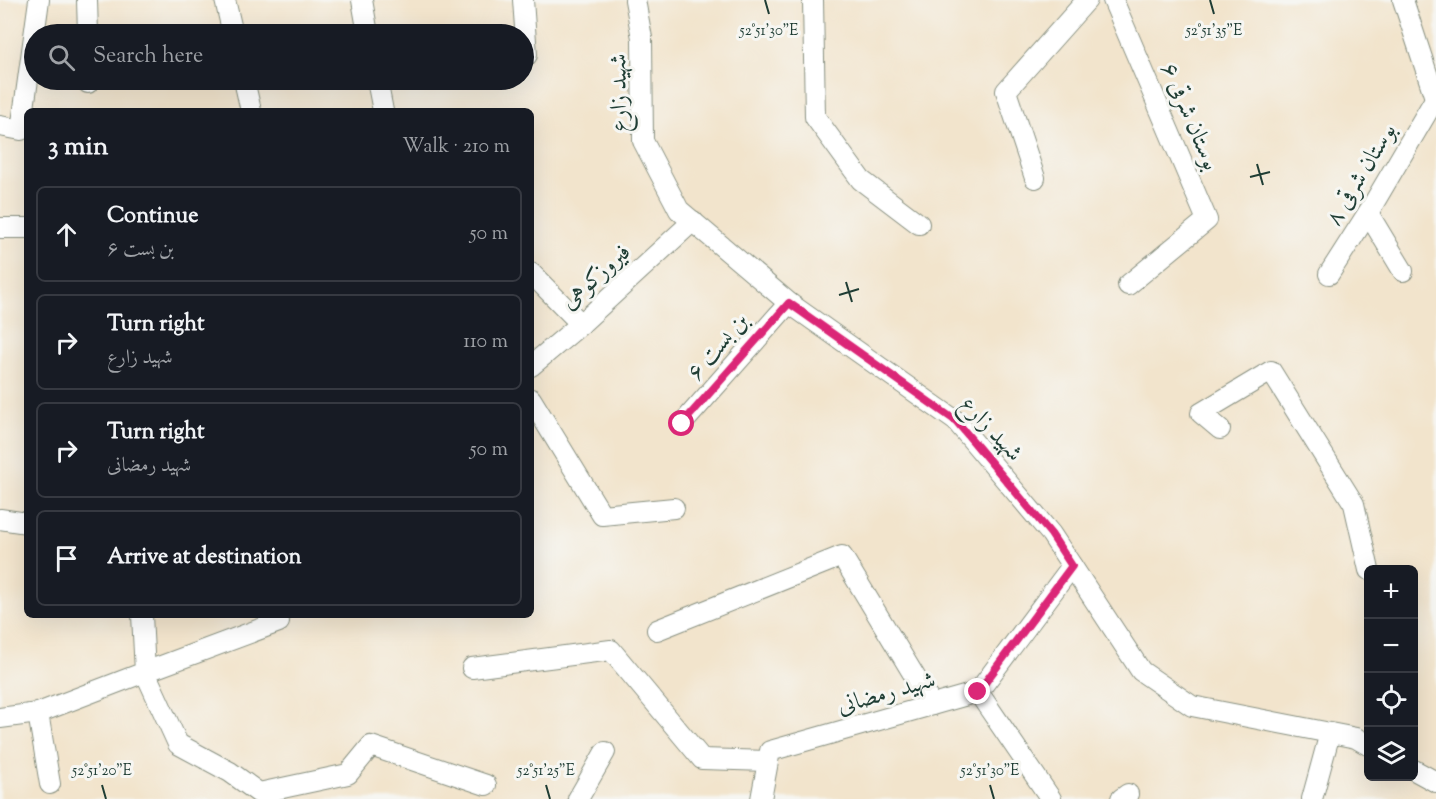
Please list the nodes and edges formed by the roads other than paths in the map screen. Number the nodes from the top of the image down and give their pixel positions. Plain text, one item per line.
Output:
1 (39, 0) edge
2 (87, 0) edge
3 (225, 0) edge
4 (362, 0) edge
5 (523, 0) edge
6 (634, 0) edge
7 (813, 0) edge
8 (1087, 0) edge
9 (1113, 0) edge
10 (1403, 0) edge
11 (36, 24) edge
12 (88, 24) edge
13 (231, 24) edge
14 (366, 24) edge
15 (525, 24) edge
16 (27, 90) edge
17 (246, 90) edge
18 (379, 90) edge
19 (1435, 100) edge
20 (24, 108) edge
21 (24, 108) edge
22 (250, 108) edge
23 (382, 108) edge
24 (0, 126) edge
25 (1035, 178) dead end
26 (1368, 213) junction
27 (693, 221) junction
28 (919, 224) dead end
29 (0, 228) edge
30 (24, 228) edge
31 (1403, 271) dead end
32 (1329, 274) dead end
33 (534, 276) edge
34 (1128, 285) dead end
35 (789, 303) junction
36 (581, 324) junction
37 (534, 363) edge
38 (534, 404) edge
39 (682, 424) dead end
40 (1220, 429) dead end
41 (674, 508) dead end
42 (0, 519) edge
43 (24, 523) edge
44 (1368, 565) edge
45 (1072, 566) junction
46 (142, 618) edge
47 (279, 622) dead end
48 (657, 630) dead end
49 (472, 668) dead end
50 (145, 672) junction
51 (978, 692) junction
52 (932, 705) junction
53 (38, 713) junction
54 (0, 718) edge
55 (1330, 733) junction
56 (1364, 743) edge
57 (605, 752) dead end
58 (768, 761) junction
59 (1418, 773) edge
60 (1436, 782) edge
61 (50, 784) dead end
62 (486, 786) dead end
63 (578, 799) edge
64 (761, 799) edge
65 (1051, 799) edge
66 (1312, 799) edge

1 - 11 street
2 - 12 street
3 - 13 street
4 - 14 street
5 - 15 street
6 - 27 street, شهید زارع
7 - 28 street
8 - 25 street
9 - 34 street, بوستان شرقی ۶
10 - 19 street
16 - 20 street
17 - 22 street
18 - 23 street
19 - 26 street, بوستان شرقی ۸
21 - 24 street
26 - 31 street
26 - 32 street, بوستان شرقی ۸
27 - 35 street, شهید زارع
27 - 36 street, فیروزکوهی
29 - 30 street
33 - 36 street
35 - 39 street, بن بست ۶
35 - 45 street, شهید زارع
36 - 37 street, فیروزکوهی
38 - 41 street
40 - 44 street
42 - 43 street
45 - 51 street
45 - 55 street, شهید زارع
46 - 50 street
47 - 50 street
48 - 52 street
49 - 58 street
50 - 53 street
50 - 62 street
51 - 52 street, شهید رمضانی
51 - 65 street
52 - 58 street, شهید رمضانی
53 - 54 street
53 - 61 street
55 - 56 street, شهید زارع
55 - 66 street
57 - 63 street
58 - 64 street
59 - 60 street

